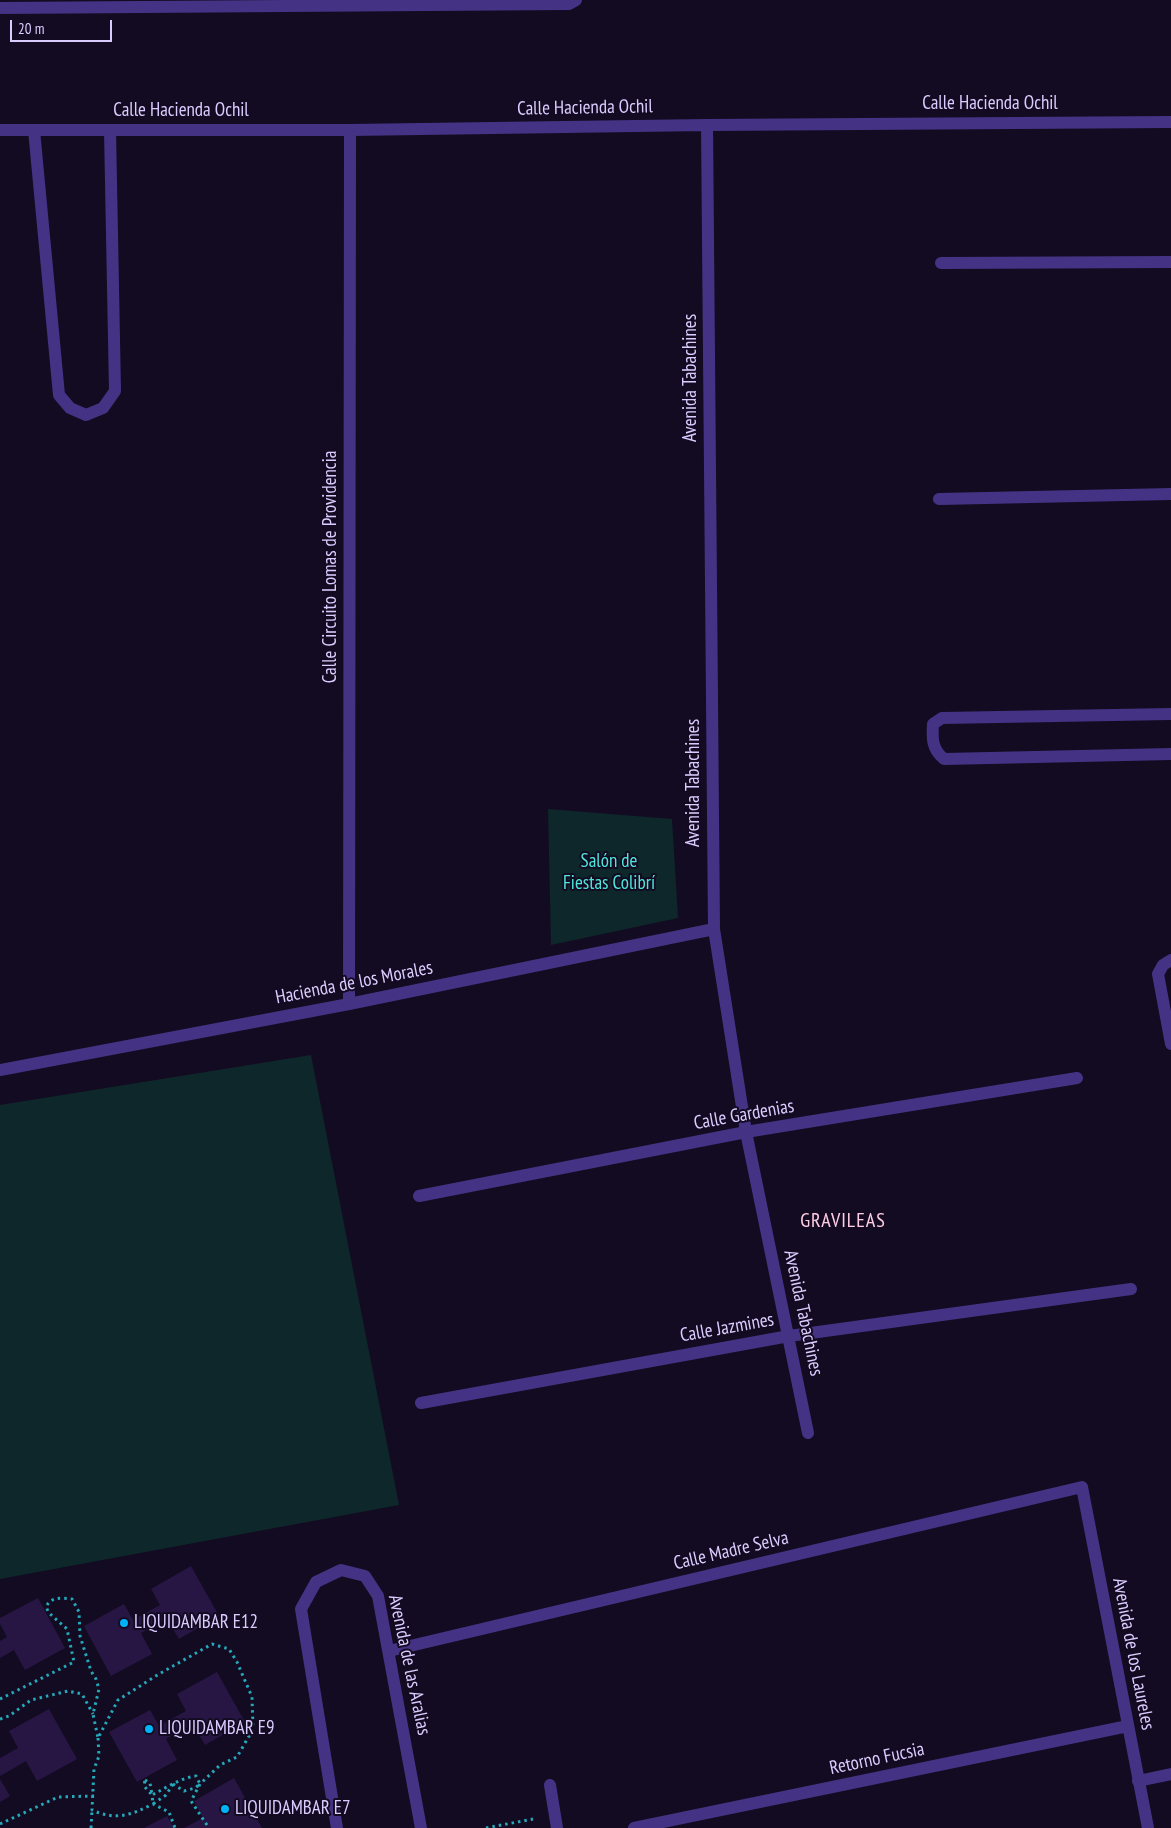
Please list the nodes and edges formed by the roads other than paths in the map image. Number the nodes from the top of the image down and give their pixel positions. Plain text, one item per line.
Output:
1 (573, 2) edge
2 (0, 8) edge
3 (1171, 122) edge
4 (707, 124) junction
5 (0, 130) edge
6 (34, 130) junction
7 (110, 130) junction
8 (350, 130) junction
9 (1171, 262) edge
10 (941, 263) dead end
11 (1171, 494) edge
12 (939, 498) dead end
13 (1171, 714) edge
14 (1171, 754) edge
15 (714, 929) junction
16 (1171, 960) edge
17 (349, 1004) junction
18 (1171, 1044) edge
19 (0, 1070) edge
20 (1077, 1078) dead end
21 (746, 1132) junction
22 (419, 1196) dead end
23 (1131, 1289) dead end
24 (789, 1336) junction
25 (421, 1404) dead end
26 (808, 1433) dead end
27 (1082, 1487) joint
28 (389, 1651) junction
29 (1128, 1726) junction
30 (1171, 1774) edge
31 (1138, 1781) junction
32 (550, 1785) dead end
33 (337, 1828) edge
34 (421, 1828) edge
35 (558, 1828) edge
36 (634, 1828) edge
37 (1148, 1828) edge

1 - 2 street
3 - 4 street, Calle Hacienda Ochil
4 - 8 street, Calle Hacienda Ochil
4 - 15 street, Avenida Tabachines
5 - 6 street, Calle Hacienda Ochil
6 - 7 street, Calle Hacienda Ochil
6 - 7 street
7 - 8 street, Calle Hacienda Ochil
8 - 17 street, Calle Circuito Lomas de Providencia
9 - 10 street
11 - 12 street
13 - 14 street
15 - 17 street, Hacienda de los Morales
15 - 21 street, Avenida Tabachines
16 - 18 street
17 - 19 street, Hacienda de los Morales
20 - 21 street, Calle Gardenias
21 - 22 street, Calle Gardenias
21 - 24 street, Avenida Tabachines
23 - 24 street, Calle Jazmines
24 - 25 street, Calle Jazmines
24 - 26 street, Avenida Tabachines
27 - 28 street, Calle Madre Selva
27 - 29 street, Avenida de los Laureles
28 - 33 street, Avenida de las Aralias
28 - 34 street, Avenida de las Aralias
29 - 31 street, Avenida de los Laureles
29 - 36 street, Retorno Fucsia
30 - 31 street
31 - 37 street, Avenida de los Laureles
32 - 35 street

